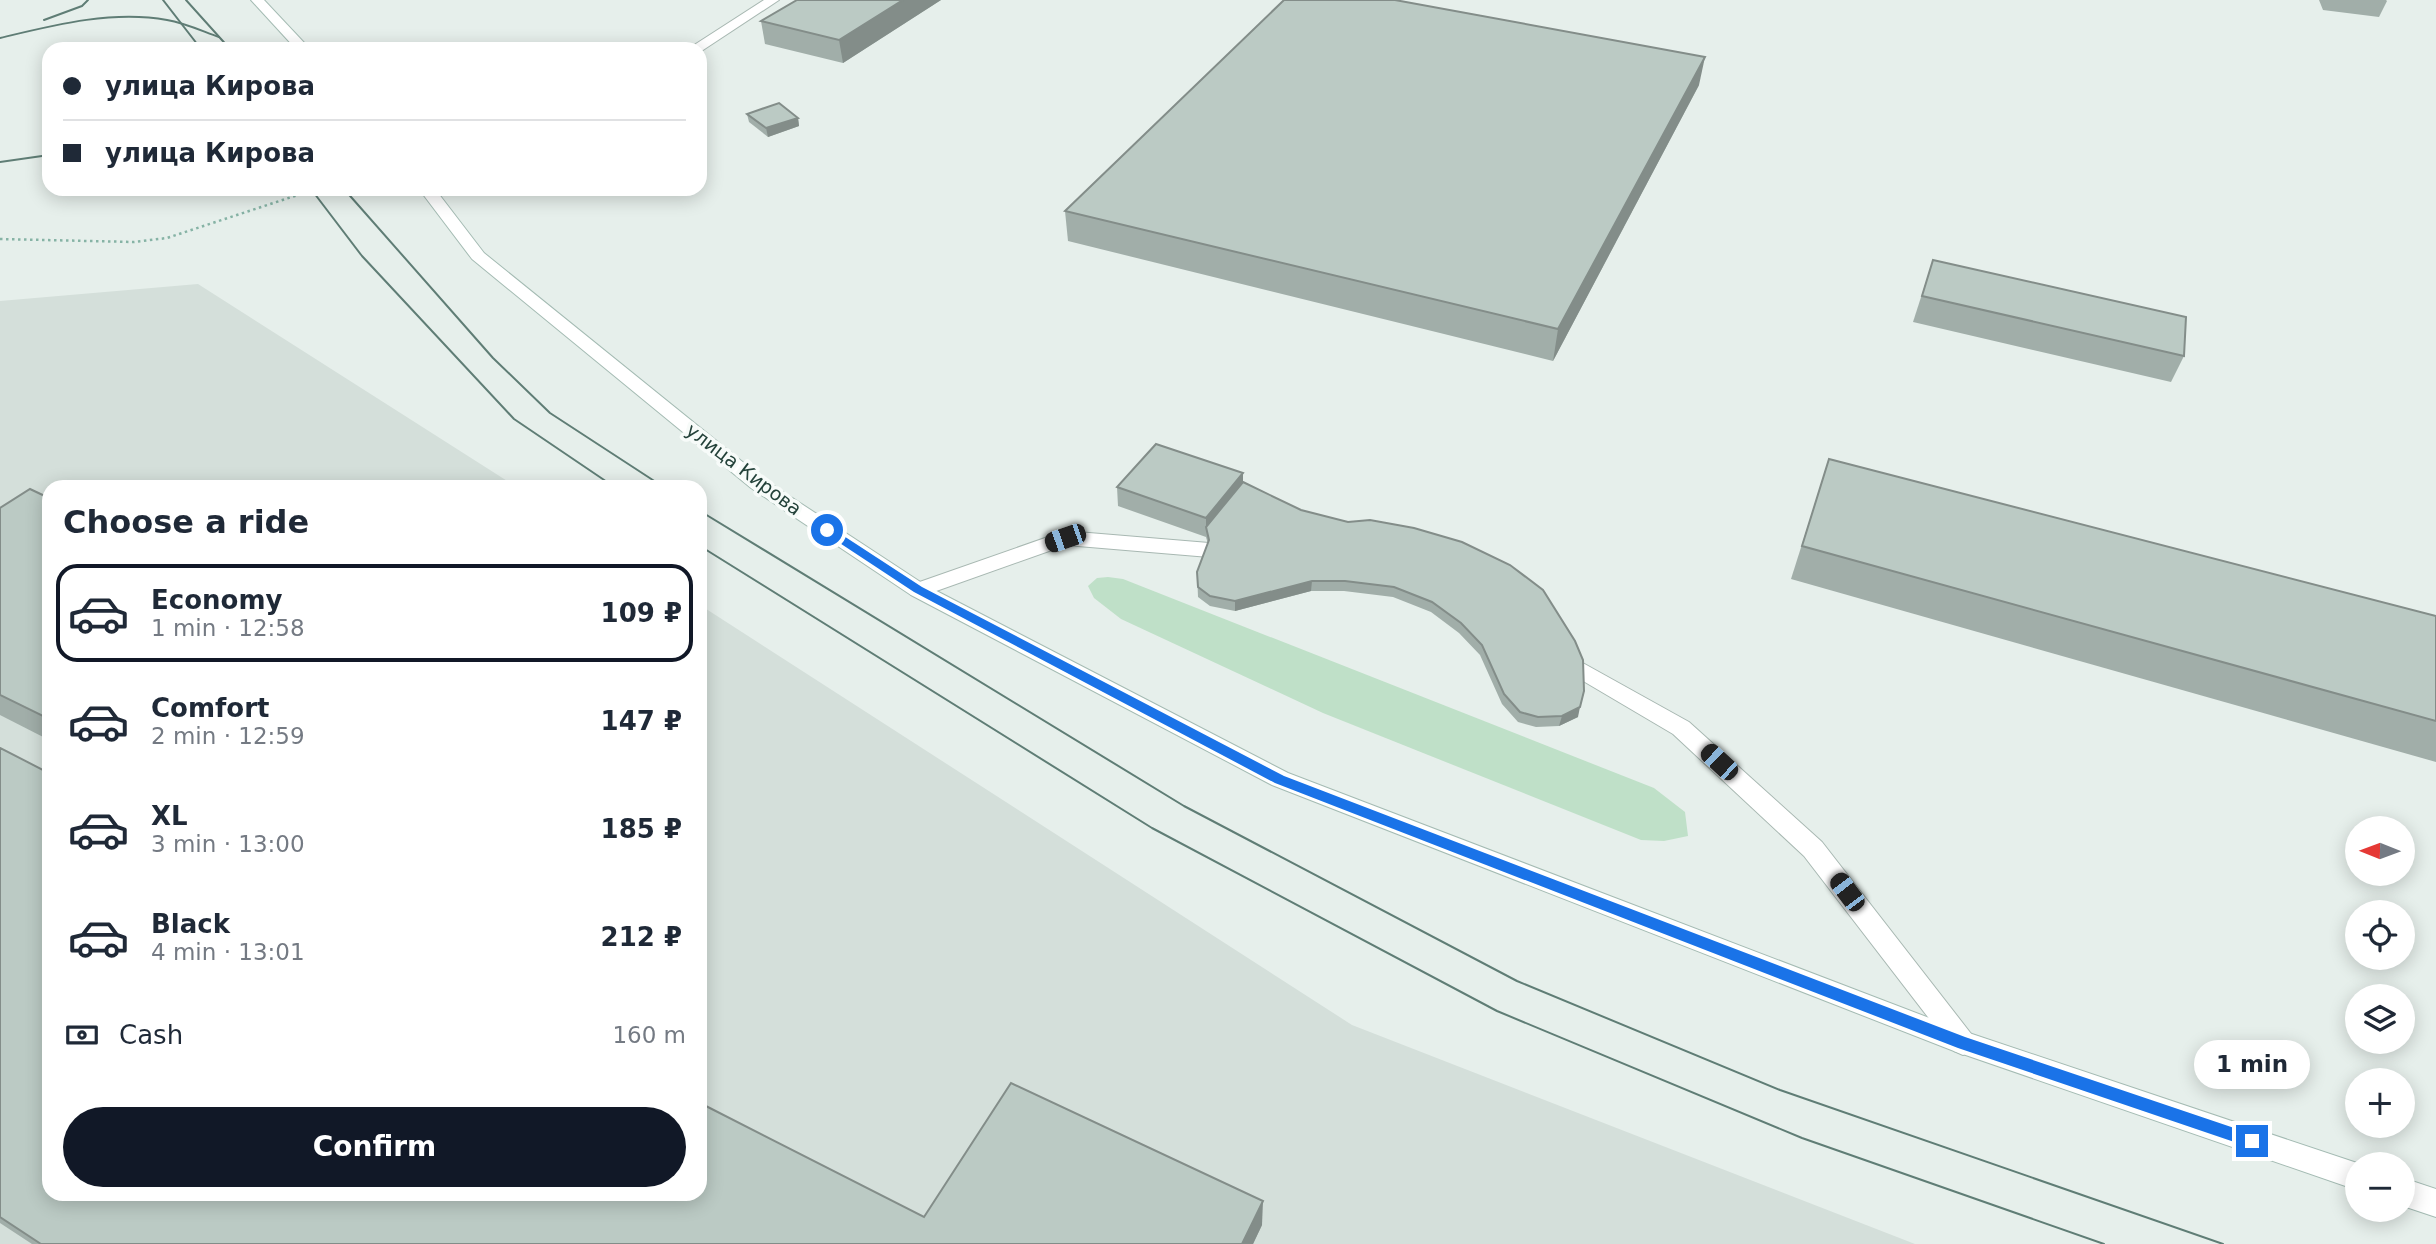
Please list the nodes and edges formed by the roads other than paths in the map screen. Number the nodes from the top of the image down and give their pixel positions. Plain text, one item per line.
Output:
1 (257, 0) edge
2 (773, 0) edge
3 (296, 42) edge
4 (706, 42) edge
5 (432, 196) edge
6 (1209, 550) edge
7 (918, 590) junction
8 (1581, 670) edge
9 (1963, 1043) junction
10 (2345, 1173) edge
11 (2415, 1196) edge
12 (2436, 1203) edge

1 - 3 main road
2 - 4 main road
5 - 7 main road, улица Кирова
6 - 7 main road
7 - 9 main road, улица Кирова
8 - 9 main road
9 - 10 main road, улица Кирова
11 - 12 main road

